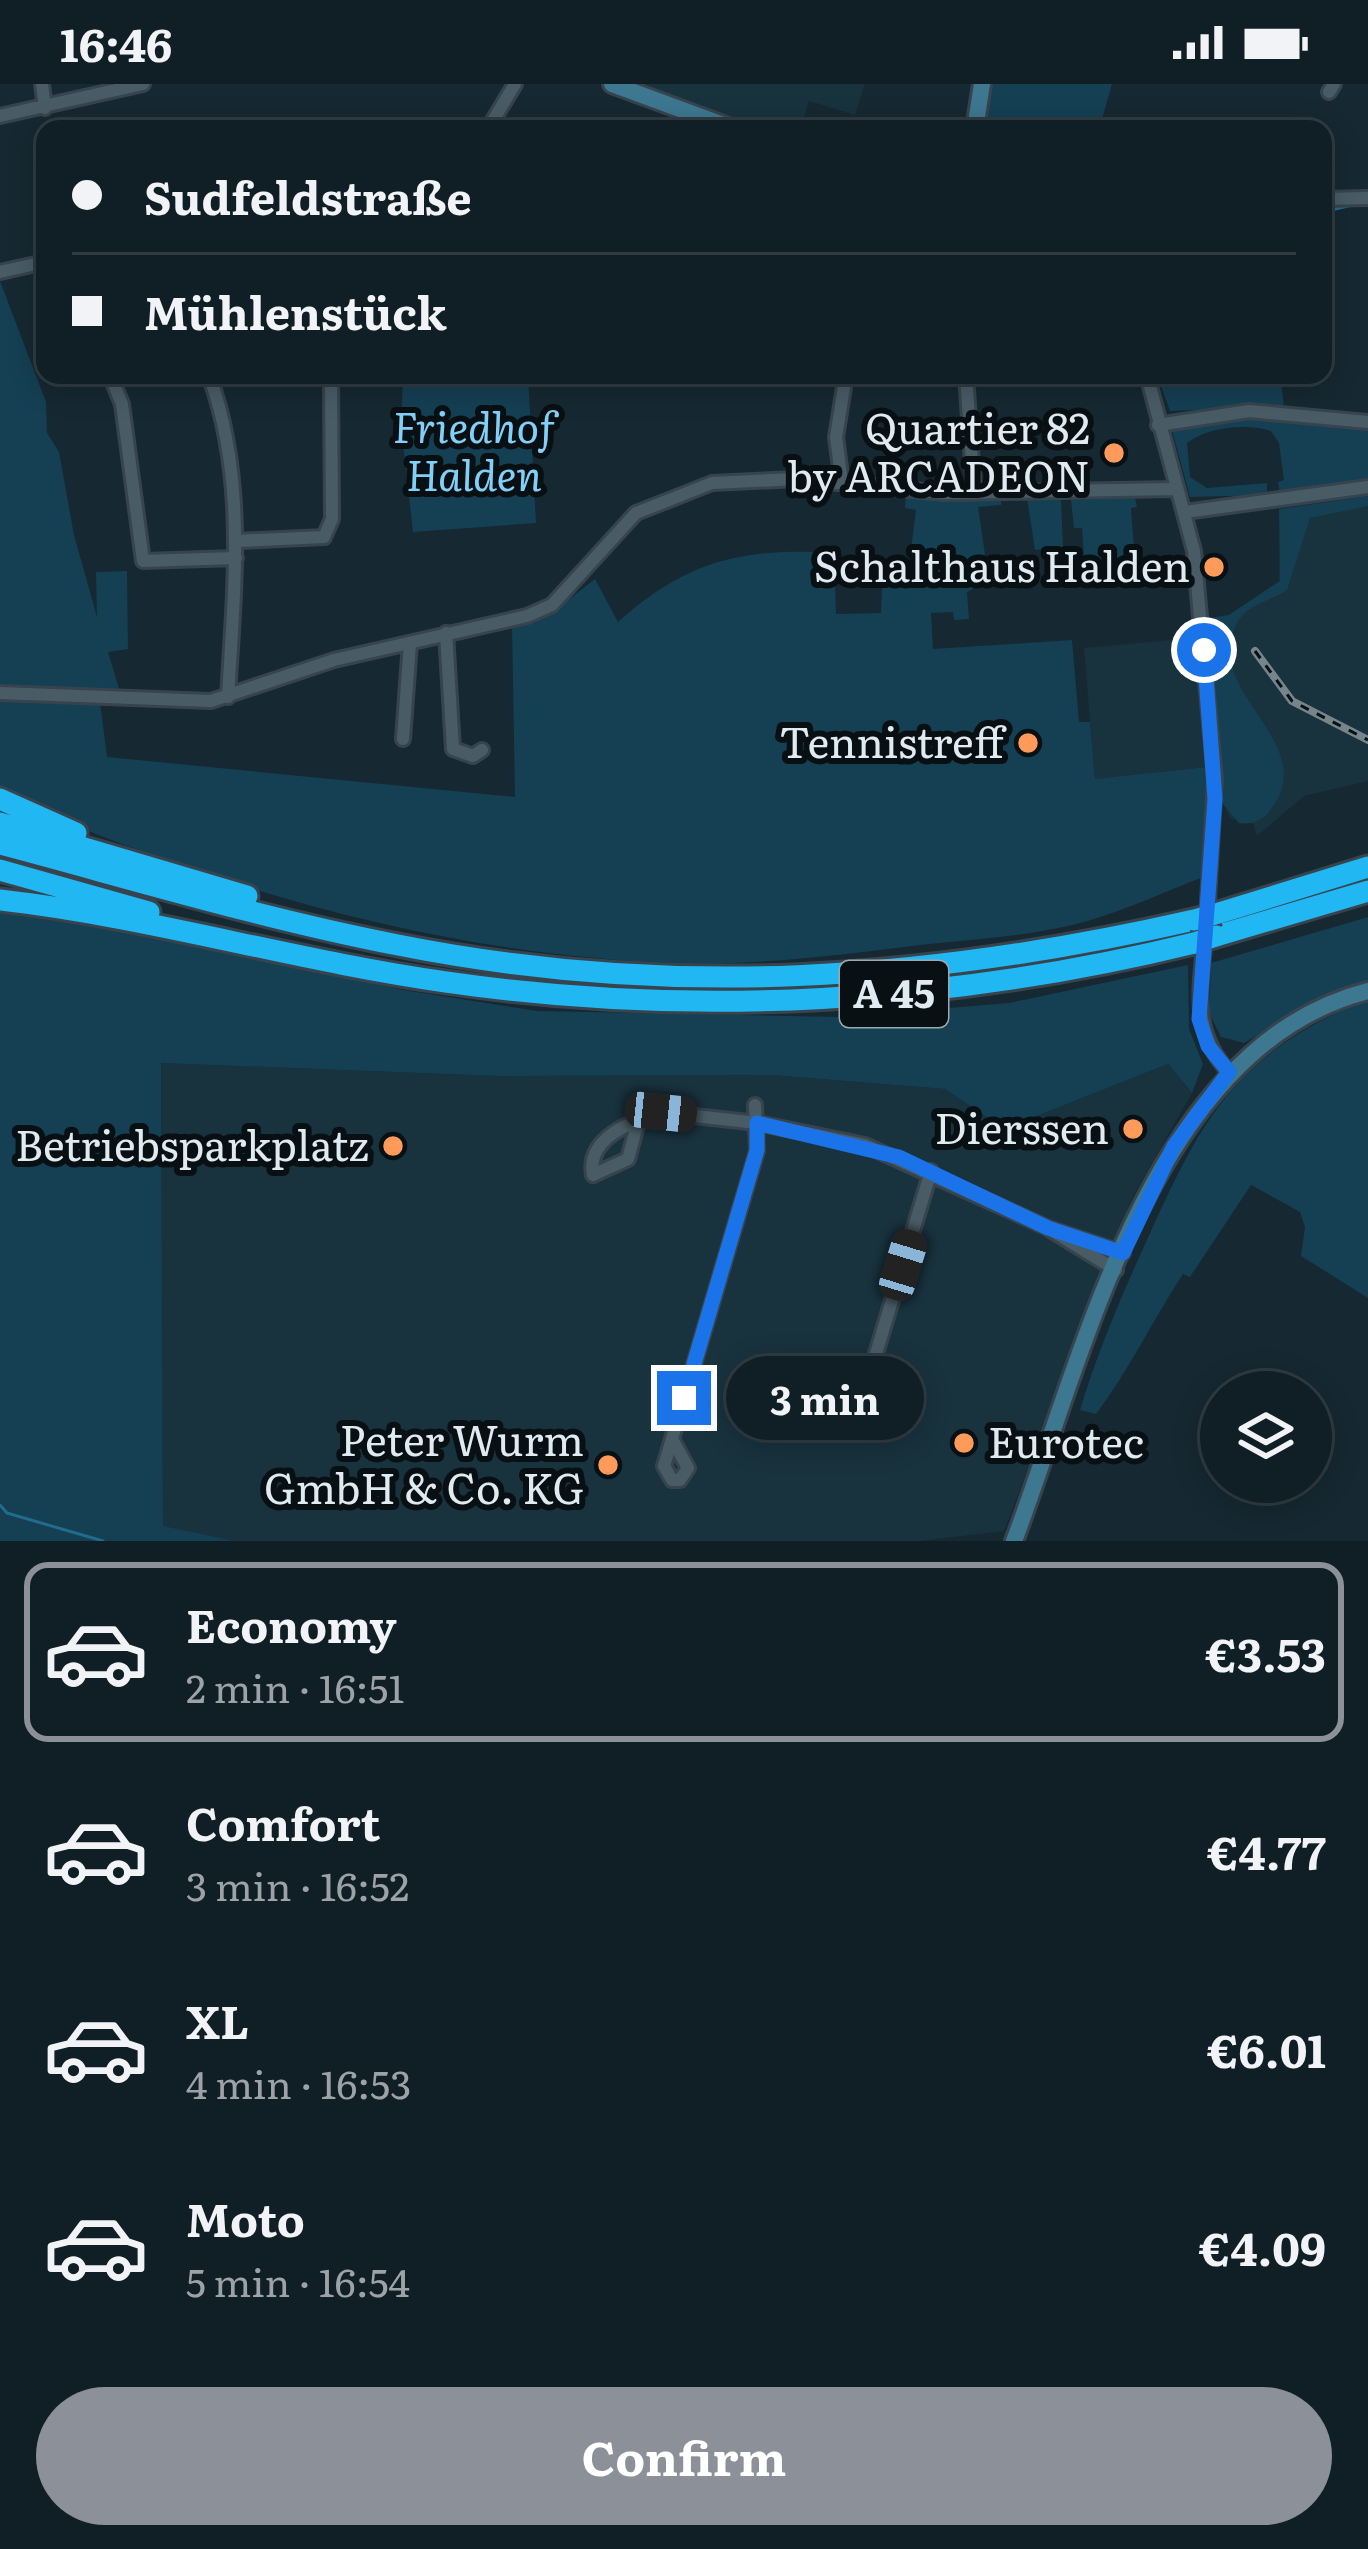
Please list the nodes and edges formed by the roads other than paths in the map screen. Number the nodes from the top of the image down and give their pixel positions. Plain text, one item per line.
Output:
1 (42, 84) edge
2 (143, 84) edge
3 (515, 84) edge
4 (612, 84) edge
5 (982, 84) edge
6 (45, 108) junction
7 (0, 116) edge
8 (493, 120) edge
9 (710, 120) edge
10 (976, 120) edge
11 (1368, 198) edge
12 (1332, 199) edge
13 (36, 264) edge
14 (0, 272) edge
15 (114, 384) edge
16 (212, 384) edge
17 (332, 384) edge
18 (845, 384) edge
19 (967, 384) edge
20 (1149, 384) edge
21 (1368, 422) edge
22 (1158, 425) junction
23 (842, 483) junction
24 (1368, 487) edge
25 (1176, 489) junction
26 (974, 492) junction
27 (1185, 512) junction
28 (237, 541) junction
29 (236, 558) junction
30 (143, 561) junction
31 (124, 566) dead end
32 (446, 633) junction
33 (410, 643) junction
34 (0, 693) edge
35 (228, 697) junction
36 (404, 739) dead end
37 (482, 751) dead end
38 (0, 799) edge
39 (0, 824) edge
40 (0, 844) edge
41 (136, 861) junction
42 (1368, 868) edge
43 (0, 870) edge
44 (1368, 890) edge
45 (0, 896) edge
46 (1194, 931) junction
47 (351, 933) junction
48 (264, 946) junction
49 (1368, 992) edge
50 (1229, 1072) junction
51 (755, 1105) dead end
52 (638, 1122) junction
53 (757, 1123) junction
54 (932, 1171) junction
55 (1119, 1261) junction
56 (866, 1389) dead end
57 (672, 1439) dead end
58 (1014, 1541) edge

1 - 6 street
2 - 6 street
3 - 8 street
4 - 9 street
5 - 10 street
6 - 7 street
11 - 12 street
13 - 14 street
15 - 30 street
16 - 28 street
17 - 28 street
18 - 23 street
19 - 26 street
20 - 22 street
21 - 22 street
22 - 25 street
23 - 26 street
23 - 32 street
24 - 27 street
25 - 26 street
25 - 27 street
27 - 50 street
28 - 29 street
29 - 30 street
29 - 35 street
30 - 31 street
32 - 33 street
32 - 37 street
33 - 35 street
33 - 36 street
34 - 35 street
38 - 41 highway
39 - 41 highway
40 - 47 highway, A 45
41 - 47 highway
42 - 46 highway, A 45, bridge
43 - 48 highway, A 45
44 - 46 highway, A 45, bridge
45 - 48 highway
46 - 47 highway, A 45
46 - 48 highway, A 45
49 - 50 street
50 - 55 street
51 - 53 street
52 - 52 street
52 - 53 street
53 - 54 street
53 - 57 street
54 - 55 street
54 - 56 street
55 - 58 street

